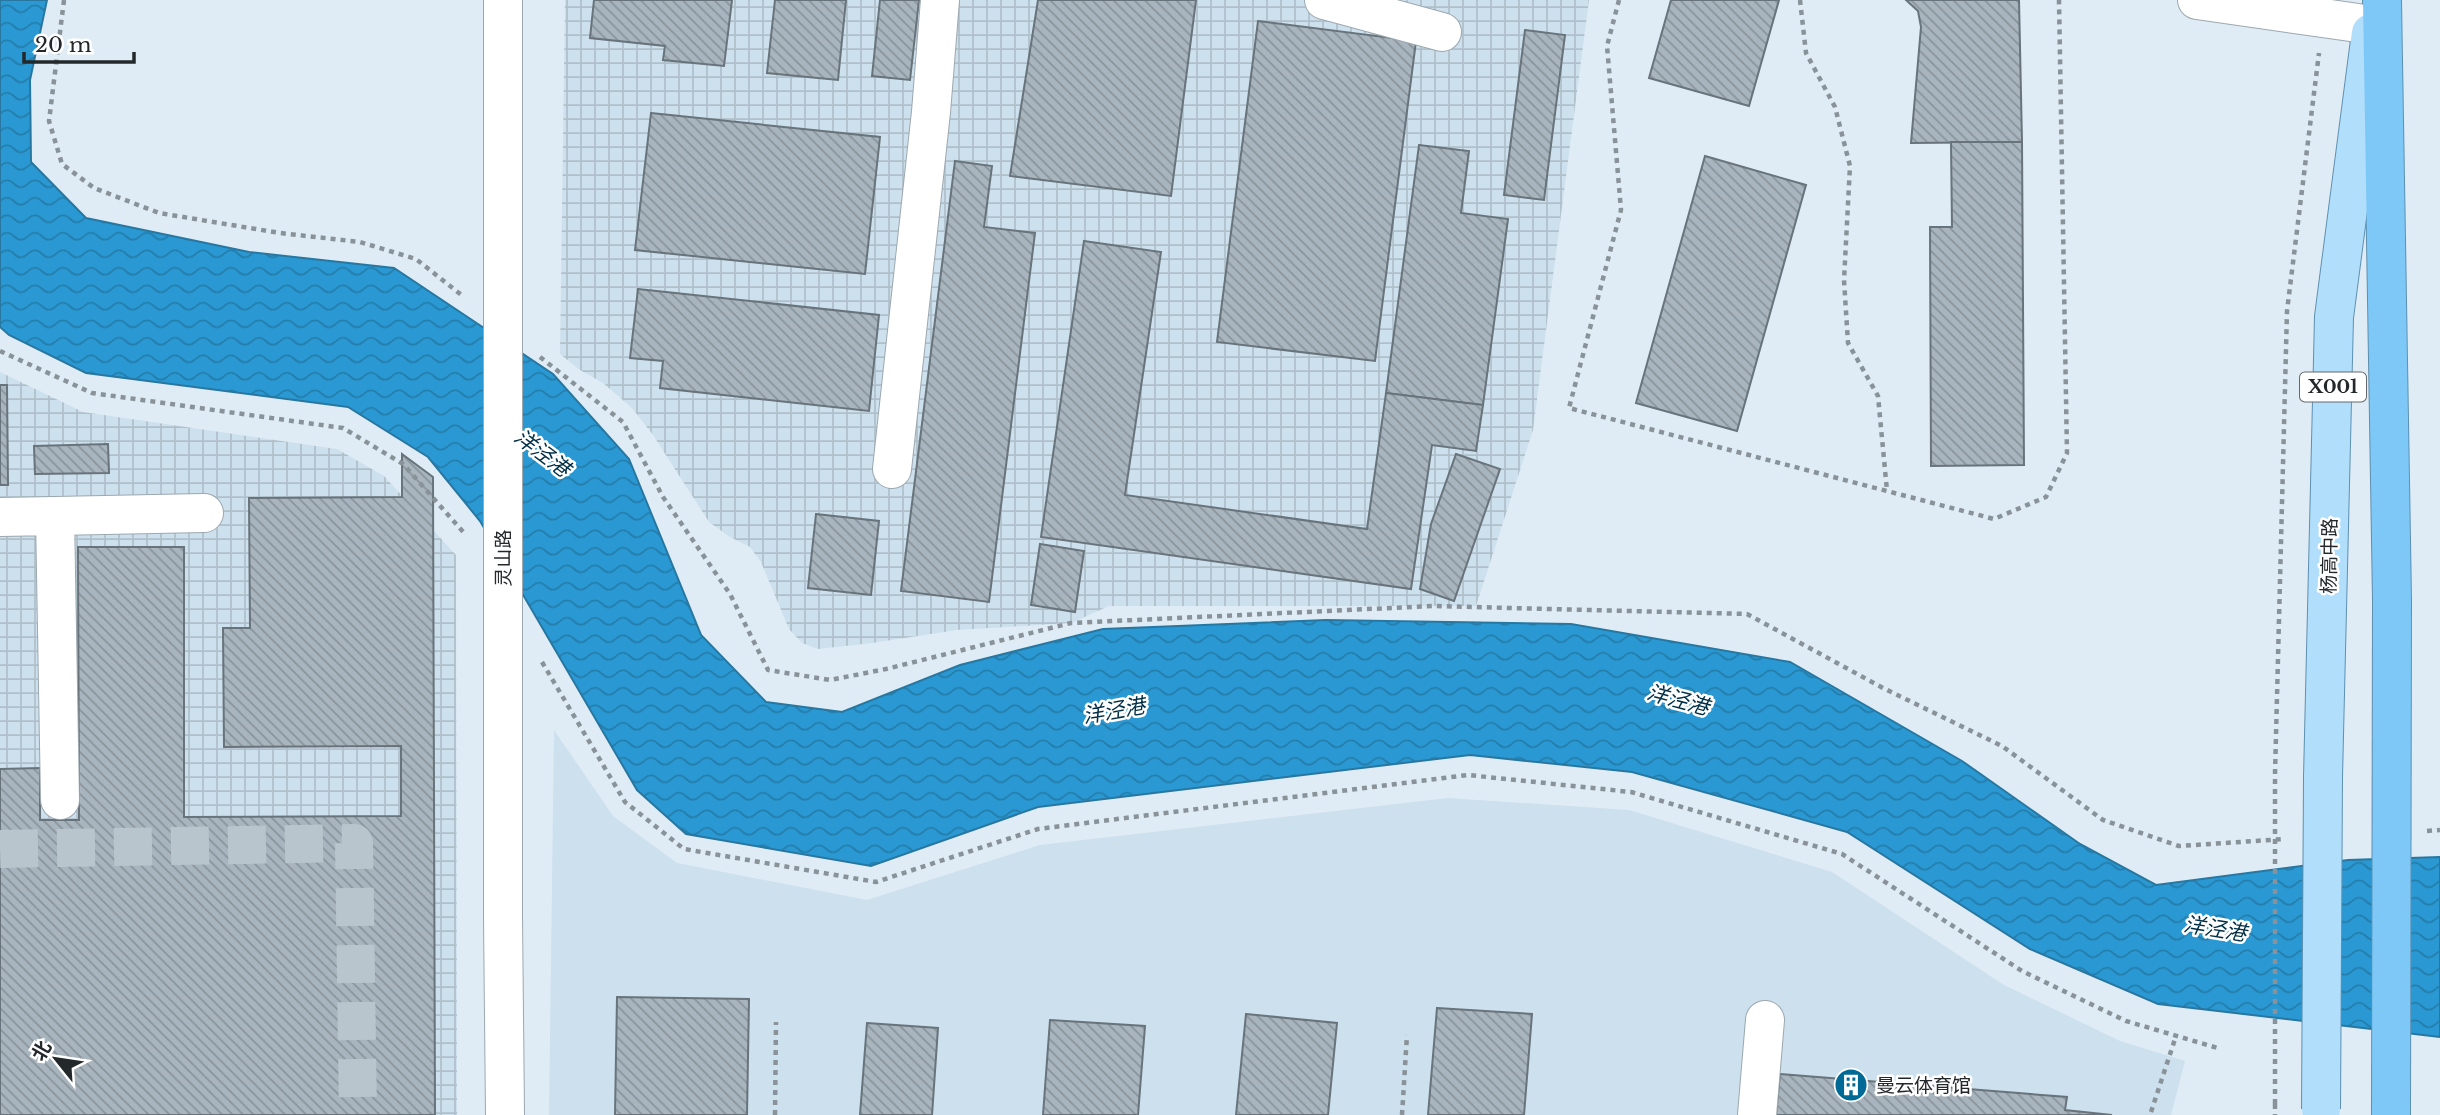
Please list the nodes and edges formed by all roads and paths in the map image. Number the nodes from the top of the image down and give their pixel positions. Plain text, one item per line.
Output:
1 (64, 0) edge
2 (503, 0) edge
3 (940, 0) edge
4 (1324, 0) edge
5 (1619, 0) edge
6 (1800, 0) edge
7 (2059, 0) edge
8 (2197, 0) edge
9 (2377, 8) edge
10 (2323, 19) junction
11 (1441, 32) dead end
12 (470, 302) dead end
13 (0, 351) edge
14 (536, 354) dead end
15 (892, 470) dead end
16 (1887, 491) junction
17 (204, 513) dead end
18 (0, 516) edge
19 (55, 516) junction
20 (471, 540) dead end
21 (541, 659) dead end
22 (60, 800) dead end
23 (2440, 830) edge
24 (2426, 831) dead end
25 (2289, 839) dead end
26 (1765, 1020) dead end
27 (776, 1022) dead end
28 (1407, 1035) dead end
29 (2176, 1035) junction
30 (2221, 1049) dead end
31 (2151, 1112) dead end
32 (2321, 1112) edge
33 (505, 1115) edge
34 (775, 1115) edge
35 (1402, 1115) edge
36 (1757, 1115) edge
37 (2275, 1115) edge
38 (2391, 1115) edge

1 - 12 path
2 - 33 street, 灵山路, bridge
3 - 15 street
4 - 11 street
5 - 16 path
6 - 16 path
7 - 16 path
8 - 10 street
9 - 10 street
9 - 32 main road, 杨高中路 / X001, bridge
9 - 38 highway, X001, bridge
10 - 37 path, bridge
13 - 20 path
14 - 25 path
17 - 19 street
18 - 19 street
19 - 22 street
21 - 29 path
23 - 24 path
26 - 36 street
27 - 34 path
28 - 35 path
29 - 30 path
29 - 31 path

